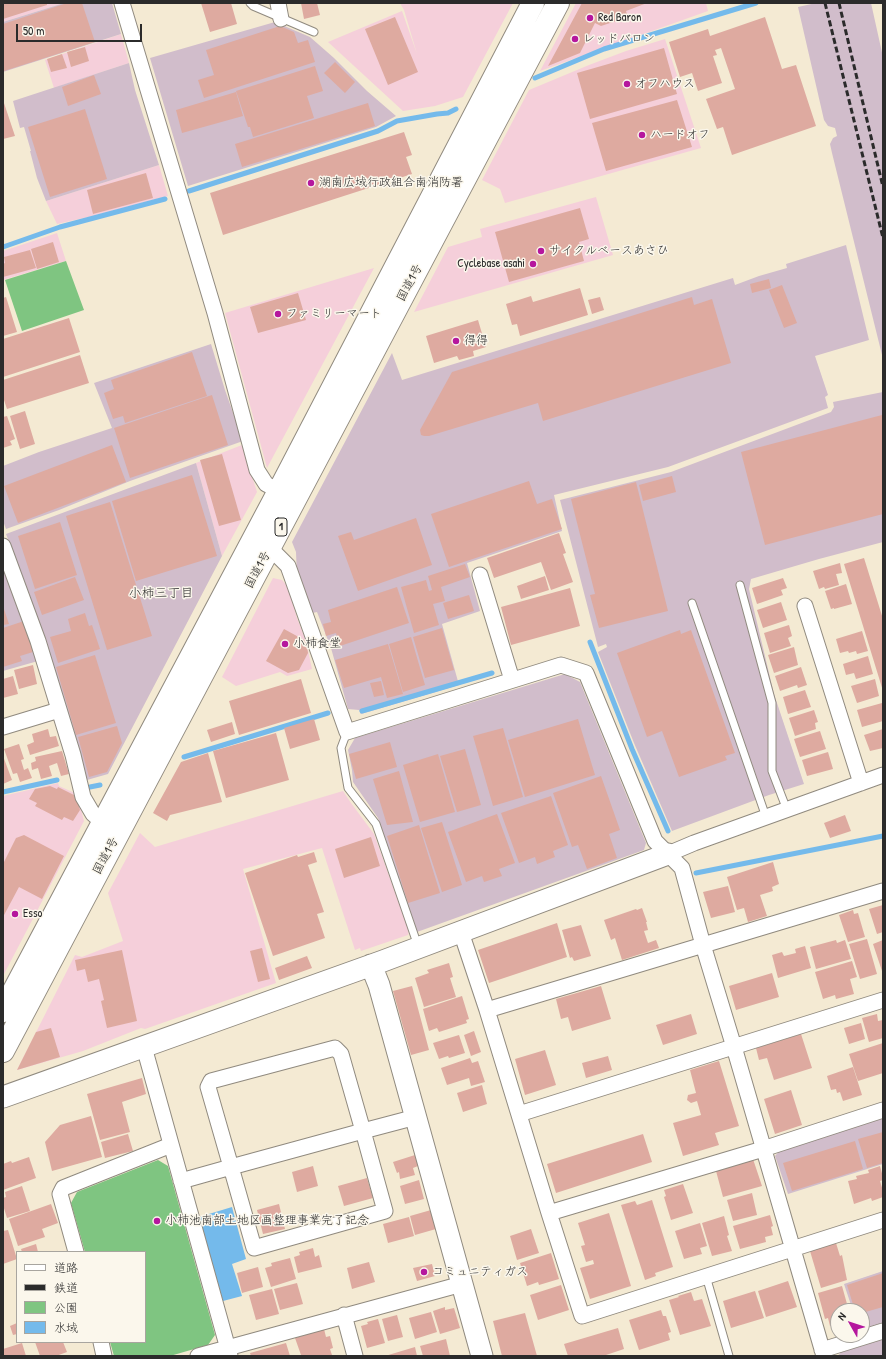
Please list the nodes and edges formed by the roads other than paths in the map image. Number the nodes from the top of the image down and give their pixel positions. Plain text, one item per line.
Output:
1 (122, 3) edge
2 (250, 3) edge
3 (278, 3) edge
4 (533, 3) edge
5 (558, 3) edge
6 (281, 19) junction
7 (314, 32) dead end
8 (279, 490) junction
9 (3, 546) edge
10 (270, 548) junction
11 (480, 575) dead end
12 (740, 585) dead end
13 (692, 603) dead end
14 (806, 606) dead end
15 (512, 680) junction
16 (59, 710) junction
17 (3, 727) edge
18 (347, 732) junction
19 (883, 775) edge
20 (861, 783) junction
21 (786, 810) junction
22 (766, 817) junction
23 (102, 822) junction
24 (668, 854) junction
25 (883, 891) edge
26 (461, 932) junction
27 (703, 944) junction
28 (418, 948) junction
29 (371, 965) junction
30 (883, 1000) edge
31 (487, 1010) junction
32 (3, 1012) edge
33 (144, 1047) junction
34 (734, 1047) junction
35 (3, 1051) edge
36 (3, 1097) edge
37 (883, 1110) edge
38 (519, 1114) junction
39 (416, 1117) junction
40 (363, 1131) junction
41 (171, 1145) junction
42 (764, 1149) junction
43 (231, 1167) junction
44 (181, 1181) junction
45 (549, 1213) junction
46 (883, 1220) edge
47 (793, 1248) junction
48 (76, 1251) edge
49 (706, 1276) junction
50 (462, 1284) junction
51 (344, 1315) junction
52 (883, 1331) edge
53 (101, 1343) edge
54 (228, 1352) edge
55 (823, 1353) edge
56 (104, 1356) edge
57 (198, 1356) edge
58 (355, 1356) edge
59 (482, 1356) edge
60 (729, 1356) edge

1 - 8 street
2 - 6 lane
3 - 6 street
4 - 8 highway, 国道1号 / 1
5 - 10 highway, 国道1号 / 1
6 - 7 lane
8 - 23 highway, 国道1号 / 1
9 - 16 street
10 - 18 street
10 - 35 highway, 国道1号 / 1
11 - 15 street
12 - 21 lane
13 - 22 lane
14 - 20 street
15 - 18 street
15 - 24 street
16 - 17 street
16 - 23 street
18 - 28 lane
19 - 20 street
20 - 21 street
21 - 22 street
22 - 24 street
23 - 32 highway, 国道1号 / 1
24 - 26 street
24 - 27 street
25 - 27 street
26 - 28 street
26 - 31 street
27 - 31 street
27 - 34 street
28 - 29 street
29 - 33 street
29 - 39 street
30 - 34 street
31 - 38 street
33 - 36 street
33 - 41 street
34 - 38 street
34 - 42 street
37 - 42 street
38 - 45 street
39 - 40 street
39 - 50 street
40 - 43 street
40 - 43 street
40 - 43 street
41 - 44 street
41 - 48 street
42 - 45 street
42 - 47 street
43 - 44 street
44 - 54 street
45 - 49 street
46 - 47 street
47 - 49 street
47 - 55 street
49 - 60 lane
50 - 51 street
50 - 59 street
51 - 54 street
51 - 58 street
52 - 55 street
53 - 56 street
54 - 57 street

